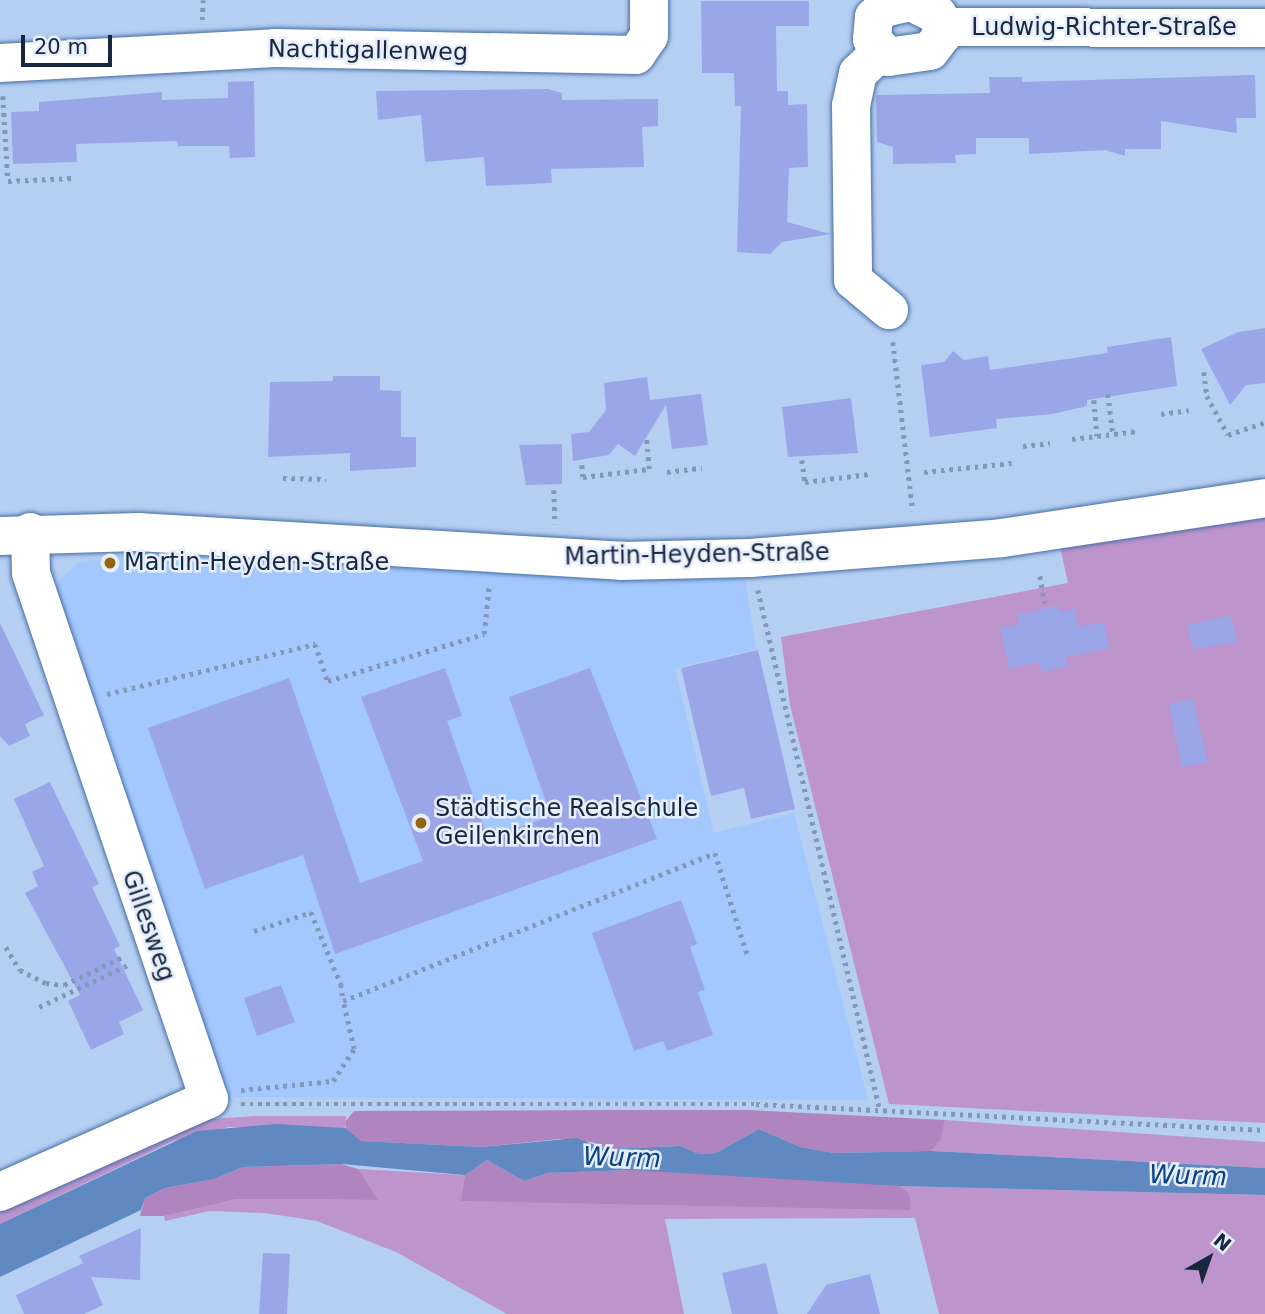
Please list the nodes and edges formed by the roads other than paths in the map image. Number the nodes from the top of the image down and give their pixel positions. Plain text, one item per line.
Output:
1 (649, 0) edge
2 (1265, 28) edge
3 (1, 63) edge
4 (889, 310) road end
5 (1265, 498) edge
6 (15, 534) edge
7 (0, 1192) edge

1 - 3 street, Nachtigallenweg
2 - 4 street, Ludwig-Richter-Straße
5 - 6 street, Martin-Heyden-Straße
6 - 7 street, Gillesweg

